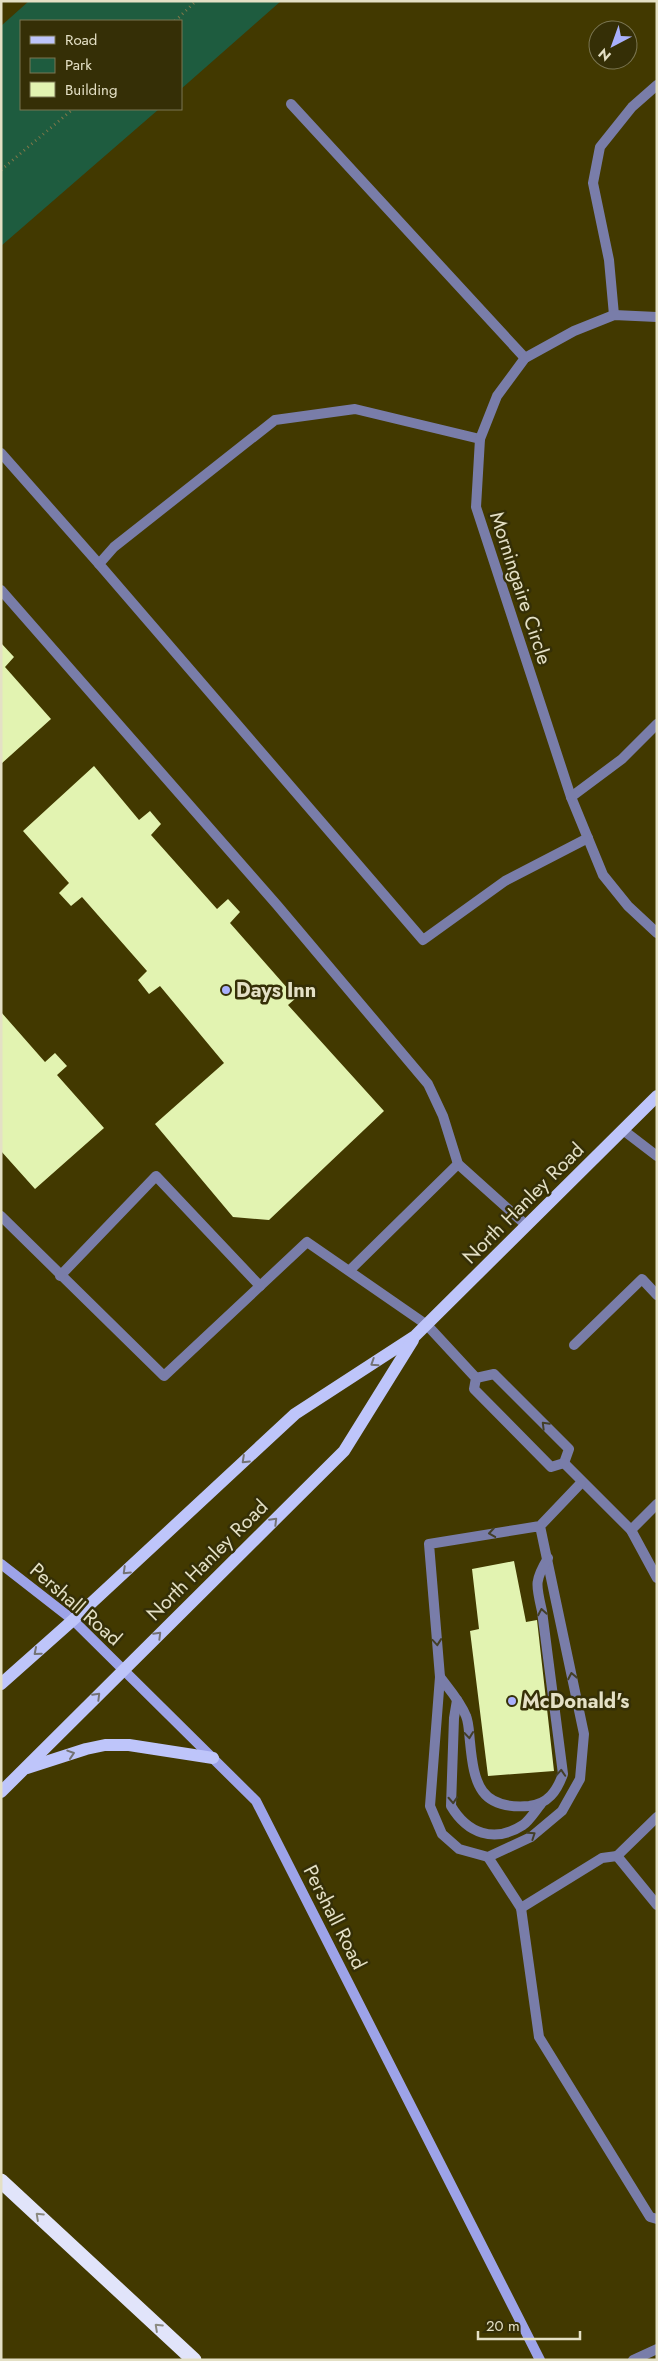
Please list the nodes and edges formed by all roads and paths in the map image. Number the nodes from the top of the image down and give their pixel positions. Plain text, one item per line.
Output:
1 (196, 1) edge
2 (176, 20) edge
3 (657, 85) edge
4 (291, 104) dead end
5 (72, 110) edge
6 (1, 170) edge
7 (614, 315) junction
8 (657, 317) edge
9 (525, 358) junction
10 (480, 439) junction
11 (1, 453) edge
12 (100, 564) junction
13 (1, 590) edge
14 (657, 724) edge
15 (571, 797) junction
16 (588, 838) junction
17 (657, 933) edge
18 (657, 1096) edge
19 (623, 1130) junction
20 (657, 1156) edge
21 (458, 1164) junction
22 (1, 1216) edge
23 (526, 1225) junction
24 (350, 1270) junction
25 (60, 1276) junction
26 (260, 1286) junction
27 (657, 1296) edge
28 (427, 1325) junction
29 (415, 1336) junction
30 (574, 1345) dead end
31 (476, 1378) junction
32 (564, 1463) junction
33 (581, 1482) junction
34 (657, 1504) edge
35 (540, 1526) junction
36 (630, 1530) junction
37 (548, 1558) junction
38 (1, 1564) edge
39 (657, 1578) edge
40 (73, 1620) junction
41 (124, 1670) junction
42 (440, 1677) junction
43 (1, 1684) edge
44 (457, 1700) junction
45 (213, 1758) junction
46 (24, 1769) junction
47 (1, 1792) edge
48 (540, 1804) junction
49 (657, 1817) edge
50 (488, 1856) junction
51 (616, 1856) junction
52 (657, 1906) edge
53 (521, 1908) junction
54 (1, 2180) edge
55 (657, 2219) edge
56 (657, 2348) edge
57 (194, 2360) edge
58 (540, 2360) edge
59 (633, 2360) edge

1 - 2 path
3 - 7 street
4 - 9 street
5 - 6 path
7 - 8 street, Morningaire Circle
7 - 9 street, Morningaire Circle
9 - 10 street, Morningaire Circle
10 - 12 street
10 - 15 street, Morningaire Circle
11 - 12 street
12 - 16 street
13 - 21 street
14 - 15 street
15 - 16 street, Morningaire Circle
16 - 17 street, Morningaire Circle
18 - 19 main road, North Hanley Road
19 - 20 street
19 - 23 main road, North Hanley Road
21 - 23 street
21 - 24 street
22 - 25 street
23 - 28 main road, North Hanley Road
24 - 26 street
24 - 28 street
25 - 26 street
25 - 26 street
27 - 30 street
28 - 29 main road, North Hanley Road
28 - 31 street
29 -> 40 main road, North Hanley Road
41 -> 29 main road, North Hanley Road
31 - 32 street
32 -> 31 street
32 - 33 street
33 - 35 street
33 - 36 street
34 - 36 street
35 - 37 street
35 -> 42 street
36 - 39 street
48 -> 37 street
50 -> 37 street
38 - 40 street, Pershall Road
40 - 41 street, Pershall Road
40 -> 43 main road, North Hanley Road
41 - 45 street, Pershall Road
46 -> 41 main road, North Hanley Road
42 - 44 street
42 - 50 street
44 -> 48 street
44 -> 48 street
46 -> 45 main road
45 - 58 street, Pershall Road
46 - 47 main road, North Hanley Road
49 - 51 street
50 - 53 street
51 - 52 street
51 - 53 street
53 - 55 street
57 -> 54 highway
56 - 59 street

